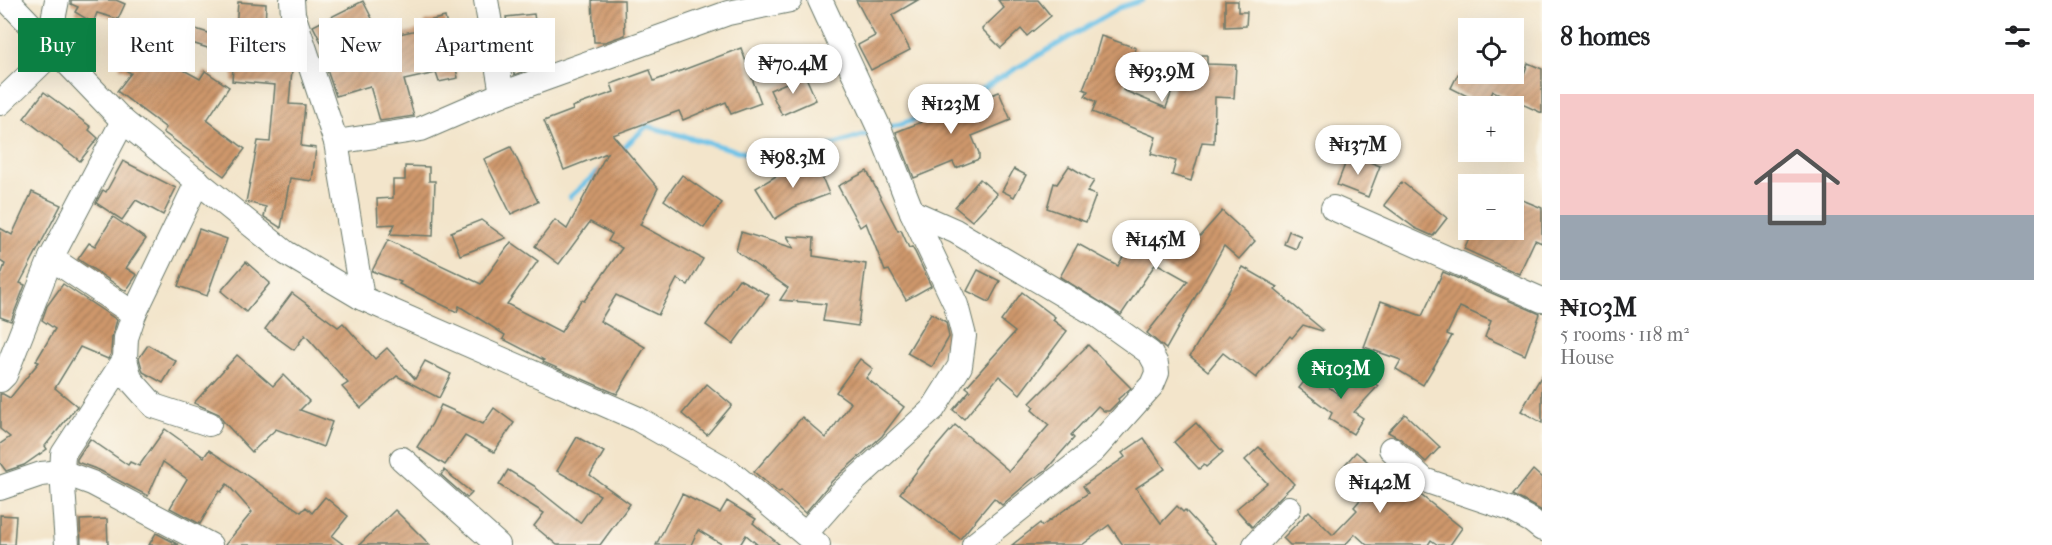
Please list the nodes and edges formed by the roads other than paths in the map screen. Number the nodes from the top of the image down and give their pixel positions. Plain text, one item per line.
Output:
1 (7, 0) edge
2 (57, 0) edge
3 (292, 0) edge
4 (486, 0) edge
5 (790, 0) edge
6 (820, 0) edge
7 (24, 18) edge
8 (54, 18) edge
9 (32, 72) edge
10 (75, 72) edge
11 (502, 94) junction
12 (0, 103) edge
13 (123, 121) junction
14 (336, 142) junction
15 (198, 181) junction
16 (1333, 208) dead end
17 (912, 212) junction
18 (51, 258) junction
19 (362, 298) junction
20 (1542, 300) edge
21 (134, 315) junction
22 (125, 359) junction
23 (0, 380) edge
24 (209, 424) dead end
25 (1391, 449) dead end
26 (402, 459) dead end
27 (62, 472) junction
28 (0, 488) edge
29 (1289, 508) dead end
30 (1542, 529) edge
31 (812, 539) edge
32 (67, 545) edge
33 (210, 545) edge
34 (498, 545) edge
35 (974, 545) edge
36 (1255, 545) edge

1 - 7 street
2 - 8 street
3 - 14 street
4 - 11 street
5 - 11 street
6 - 17 street
9 - 12 street
10 - 13 street
11 - 14 street
13 - 15 street
13 - 18 street
14 - 19 street
15 - 19 street
15 - 21 street
16 - 20 street
17 - 31 street
17 - 35 street
18 - 21 street
18 - 23 street
19 - 31 street
21 - 22 street
22 - 24 street
22 - 27 street
25 - 30 street
26 - 34 street
27 - 28 street
27 - 32 street
27 - 33 street
29 - 36 street

